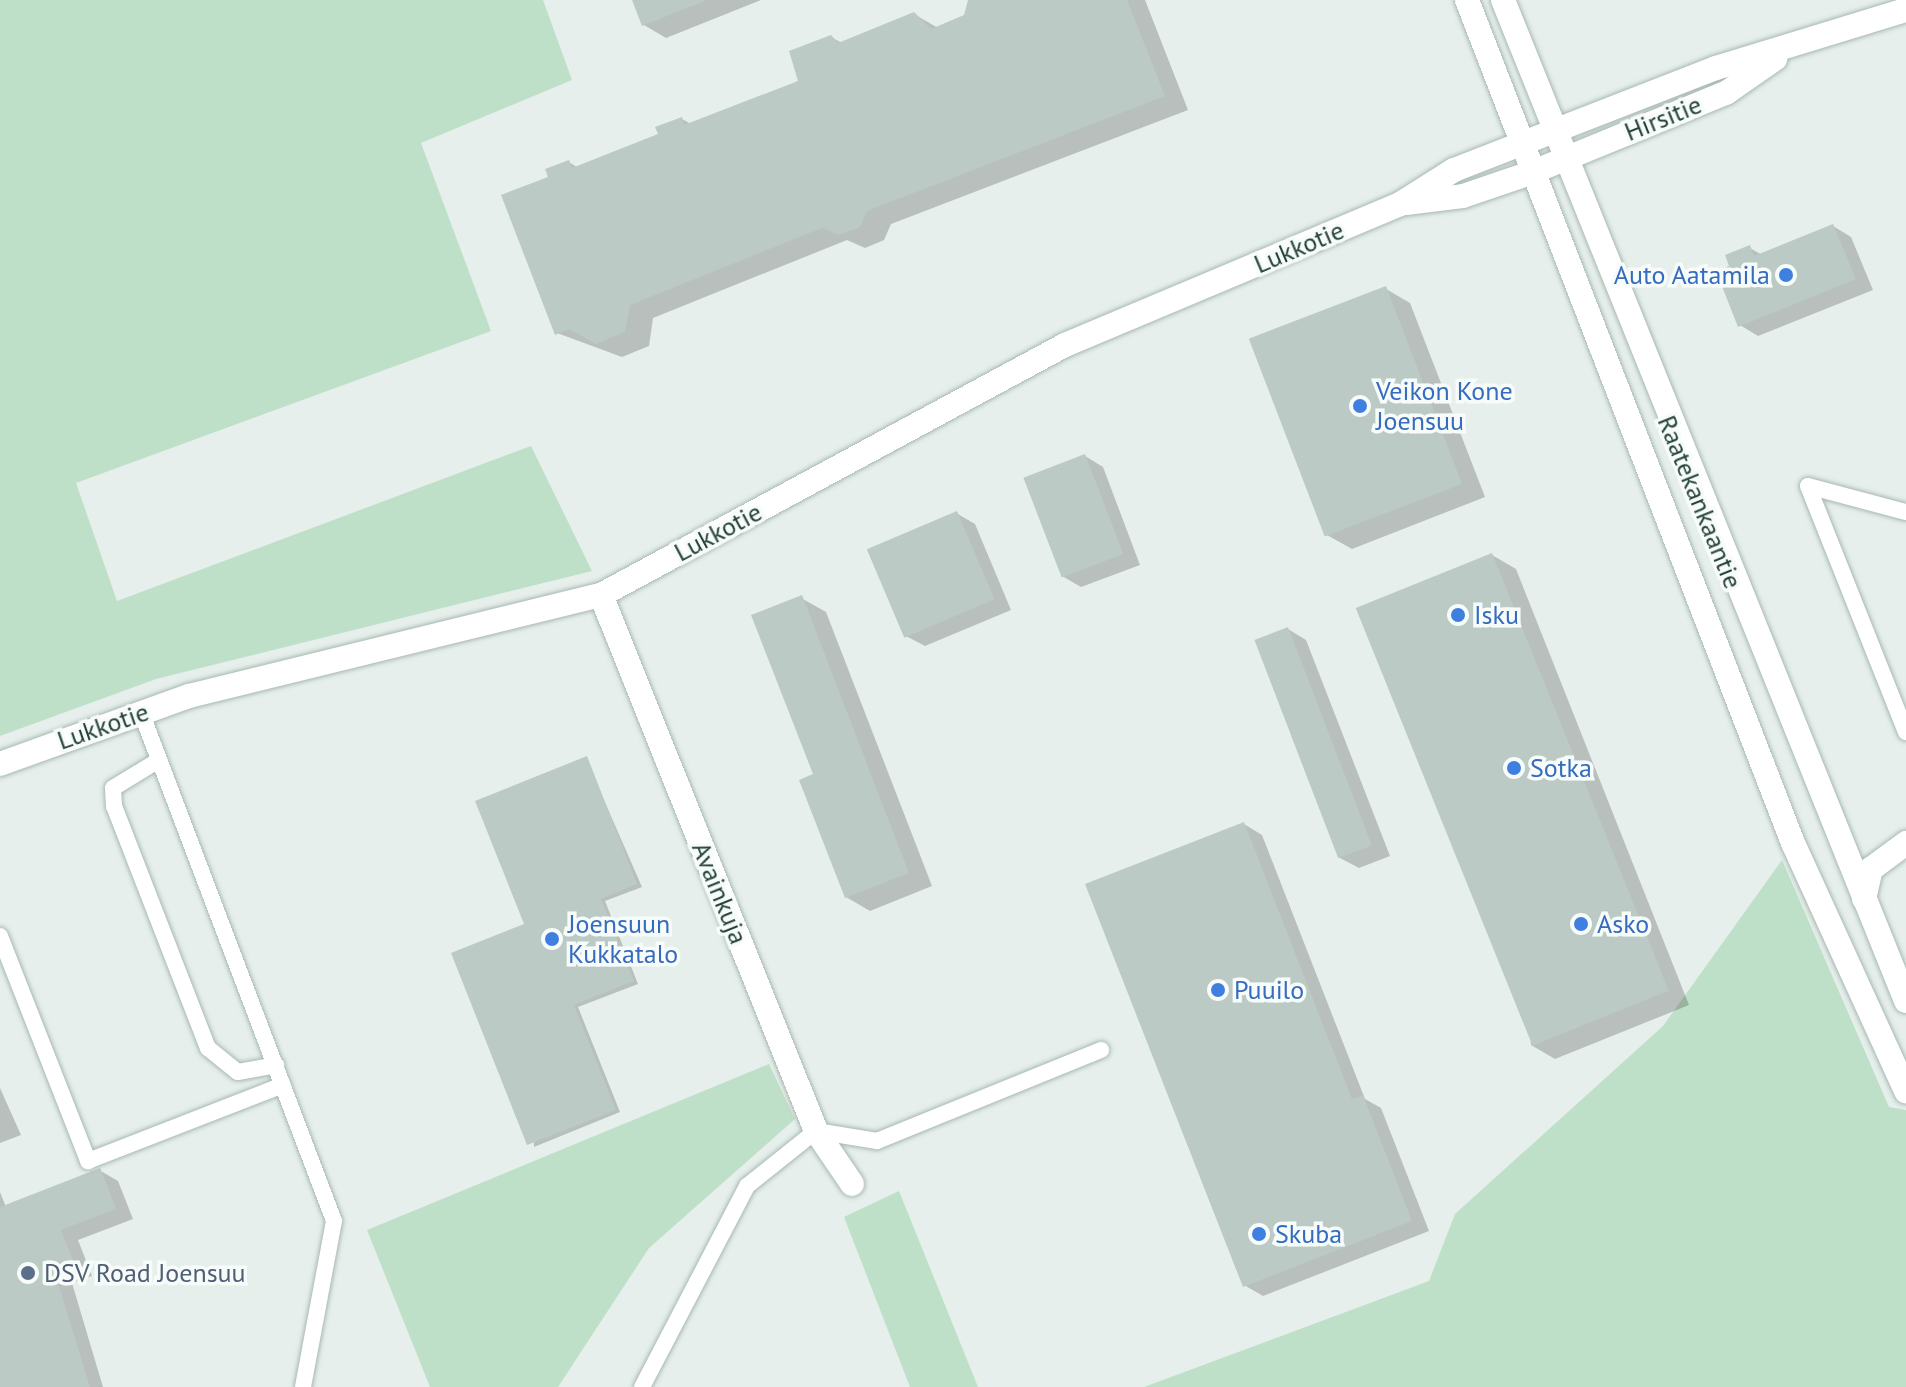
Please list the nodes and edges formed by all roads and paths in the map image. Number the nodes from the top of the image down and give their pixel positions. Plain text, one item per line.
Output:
1 (1467, 0) edge
2 (1503, 0) edge
3 (1906, 10) edge
4 (1785, 52) junction
5 (1553, 127) junction
6 (1523, 141) junction
7 (1565, 158) junction
8 (1533, 172) junction
9 (1400, 204) junction
10 (1906, 512) edge
11 (601, 595) junction
12 (141, 712) junction
13 (1906, 732) edge
14 (159, 760) junction
15 (0, 764) edge
16 (1906, 843) edge
17 (1864, 899) junction
18 (0, 936) edge
19 (1906, 1001) edge
20 (1101, 1050) dead end
21 (276, 1065) junction
22 (283, 1085) junction
23 (1906, 1091) edge
24 (816, 1131) junction
25 (852, 1184) dead end
26 (303, 1387) edge
27 (642, 1387) edge

1 - 6 street
2 - 5 street, Raatekankaantie
3 - 4 street, Hirsitie
4 - 5 street, Hirsitie
4 - 7 street, Hirsitie
5 - 6 street, Hirsitie
5 - 7 street, Raatekankaantie
6 - 8 street, Raatekankaantie
6 - 9 street, Hirsitie
7 - 8 street, Hirsitie
7 - 17 street, Raatekankaantie
8 - 9 street, Hirsitie
8 - 23 street, Raatekankaantie
9 - 11 street, Lukkotie
10 - 13 lane
11 - 12 street, Lukkotie
11 - 24 street, Avainkuja
12 - 14 lane
12 - 15 street, Lukkotie
14 - 21 lane
14 - 21 lane
16 - 17 street
17 - 19 street, Raatekankaantie
18 - 22 lane
20 - 24 lane
21 - 22 lane
22 - 26 lane
24 - 25 street, Avainkuja
24 - 27 lane

